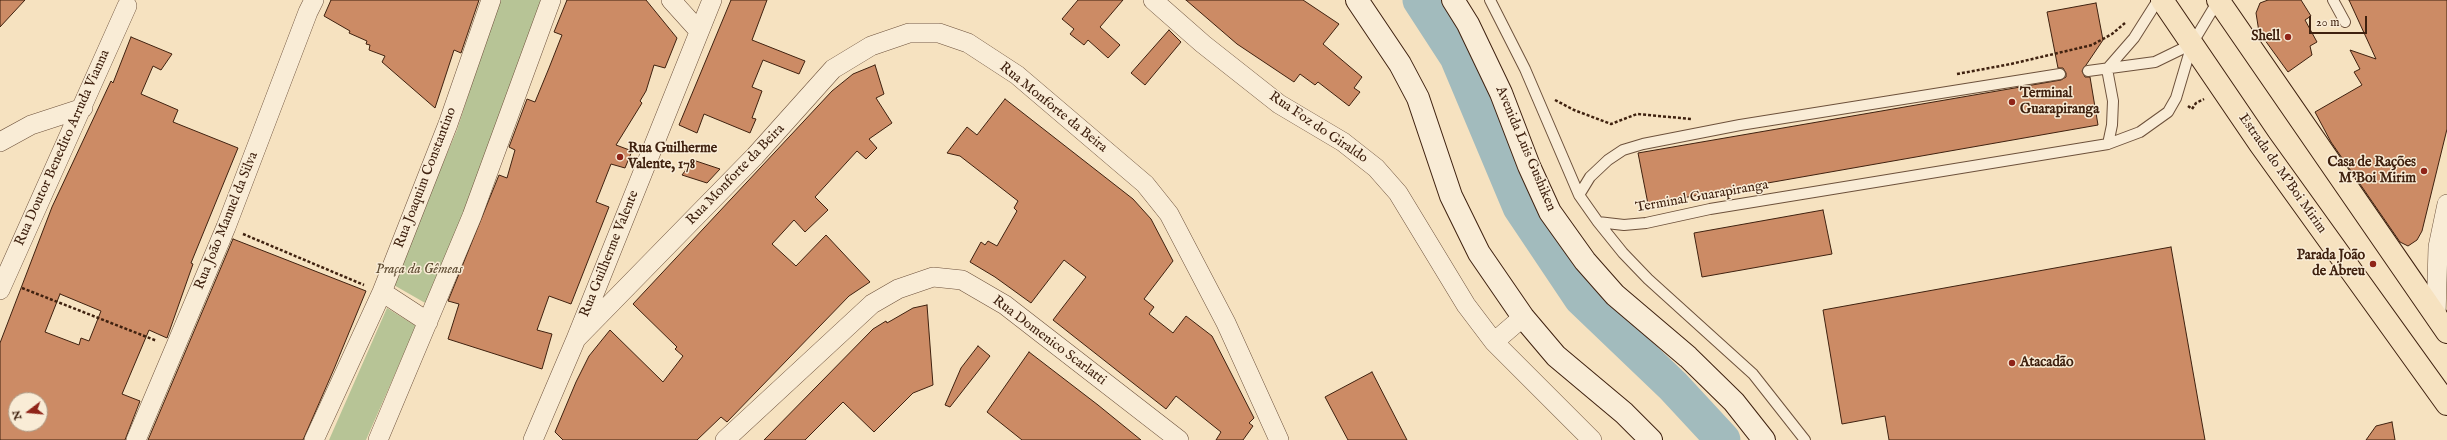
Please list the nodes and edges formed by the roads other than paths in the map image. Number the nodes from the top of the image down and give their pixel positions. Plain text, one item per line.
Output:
1 (314, 0) edge
2 (491, 0) edge
3 (551, 0) edge
4 (671, 0) edge
5 (712, 0) edge
6 (1153, 0) edge
7 (1357, 0) edge
8 (1454, 0) edge
9 (1490, 0) edge
10 (2158, 0) edge
11 (2162, 0) edge
12 (2333, 0) edge
13 (2220, 1) edge
14 (127, 6) dead end
15 (2345, 22) dead end
16 (699, 31) junction
17 (2192, 44) junction
18 (2107, 69) junction
19 (2088, 71) dead end
20 (2060, 74) dead end
21 (83, 108) junction
22 (0, 142) edge
23 (2108, 144) junction
24 (1579, 195) junction
25 (2447, 204) edge
26 (1598, 222) junction
27 (1, 285) edge
28 (382, 292) junction
29 (1524, 317) junction
30 (428, 322) junction
31 (2442, 324) edge
32 (576, 339) junction
33 (1494, 342) junction
34 (2447, 404) edge
35 (136, 440) edge
36 (314, 440) edge
37 (378, 440) edge
38 (533, 440) edge
39 (725, 440) edge
40 (1179, 440) edge
41 (1279, 440) edge
42 (1592, 440) edge
43 (1651, 440) edge
44 (1764, 440) edge
45 (1805, 440) edge

1 - 35 street, Rua João Manuel da Silva
2 - 28 street, Rua Joaquim Constantino
3 - 30 street
4 - 16 street
5 - 16 street, Rua Guilherme Valente
6 - 33 street, Rua Foz do Giraldo
7 - 29 main road
8 - 44 main road, Avenida Luis Gushiken
9 - 24 lane
10 - 18 lane
11 - 17 main road, Estrada do M'Boi Mirim
12 - 15 lane
13 - 17 lane, Terminal Guarapiranga
13 - 31 main road
14 - 21 street, Rua Doutor Benedito Arruda Vianna
16 - 32 street, Rua Guilherme Valente
17 - 18 lane
17 - 23 lane, Terminal Guarapiranga
17 - 34 main road, Estrada do M'Boi Mirim
18 - 19 lane
18 - 23 lane
20 - 24 lane
21 - 22 street
21 - 27 street, Rua Doutor Benedito Arruda Vianna
23 - 26 lane, Terminal Guarapiranga
24 - 26 lane
25 - 31 street
26 - 45 lane
28 - 30 street
28 - 36 street, Rua Joaquim Constantino
29 - 33 street
29 - 43 main road
30 - 37 street
32 - 38 street, Rua Guilherme Valente
32 - 41 street, Rua Monforte da Beira
33 - 42 street, Rua Foz do Giraldo
39 - 40 street, Rua Domenico Scarlatti

